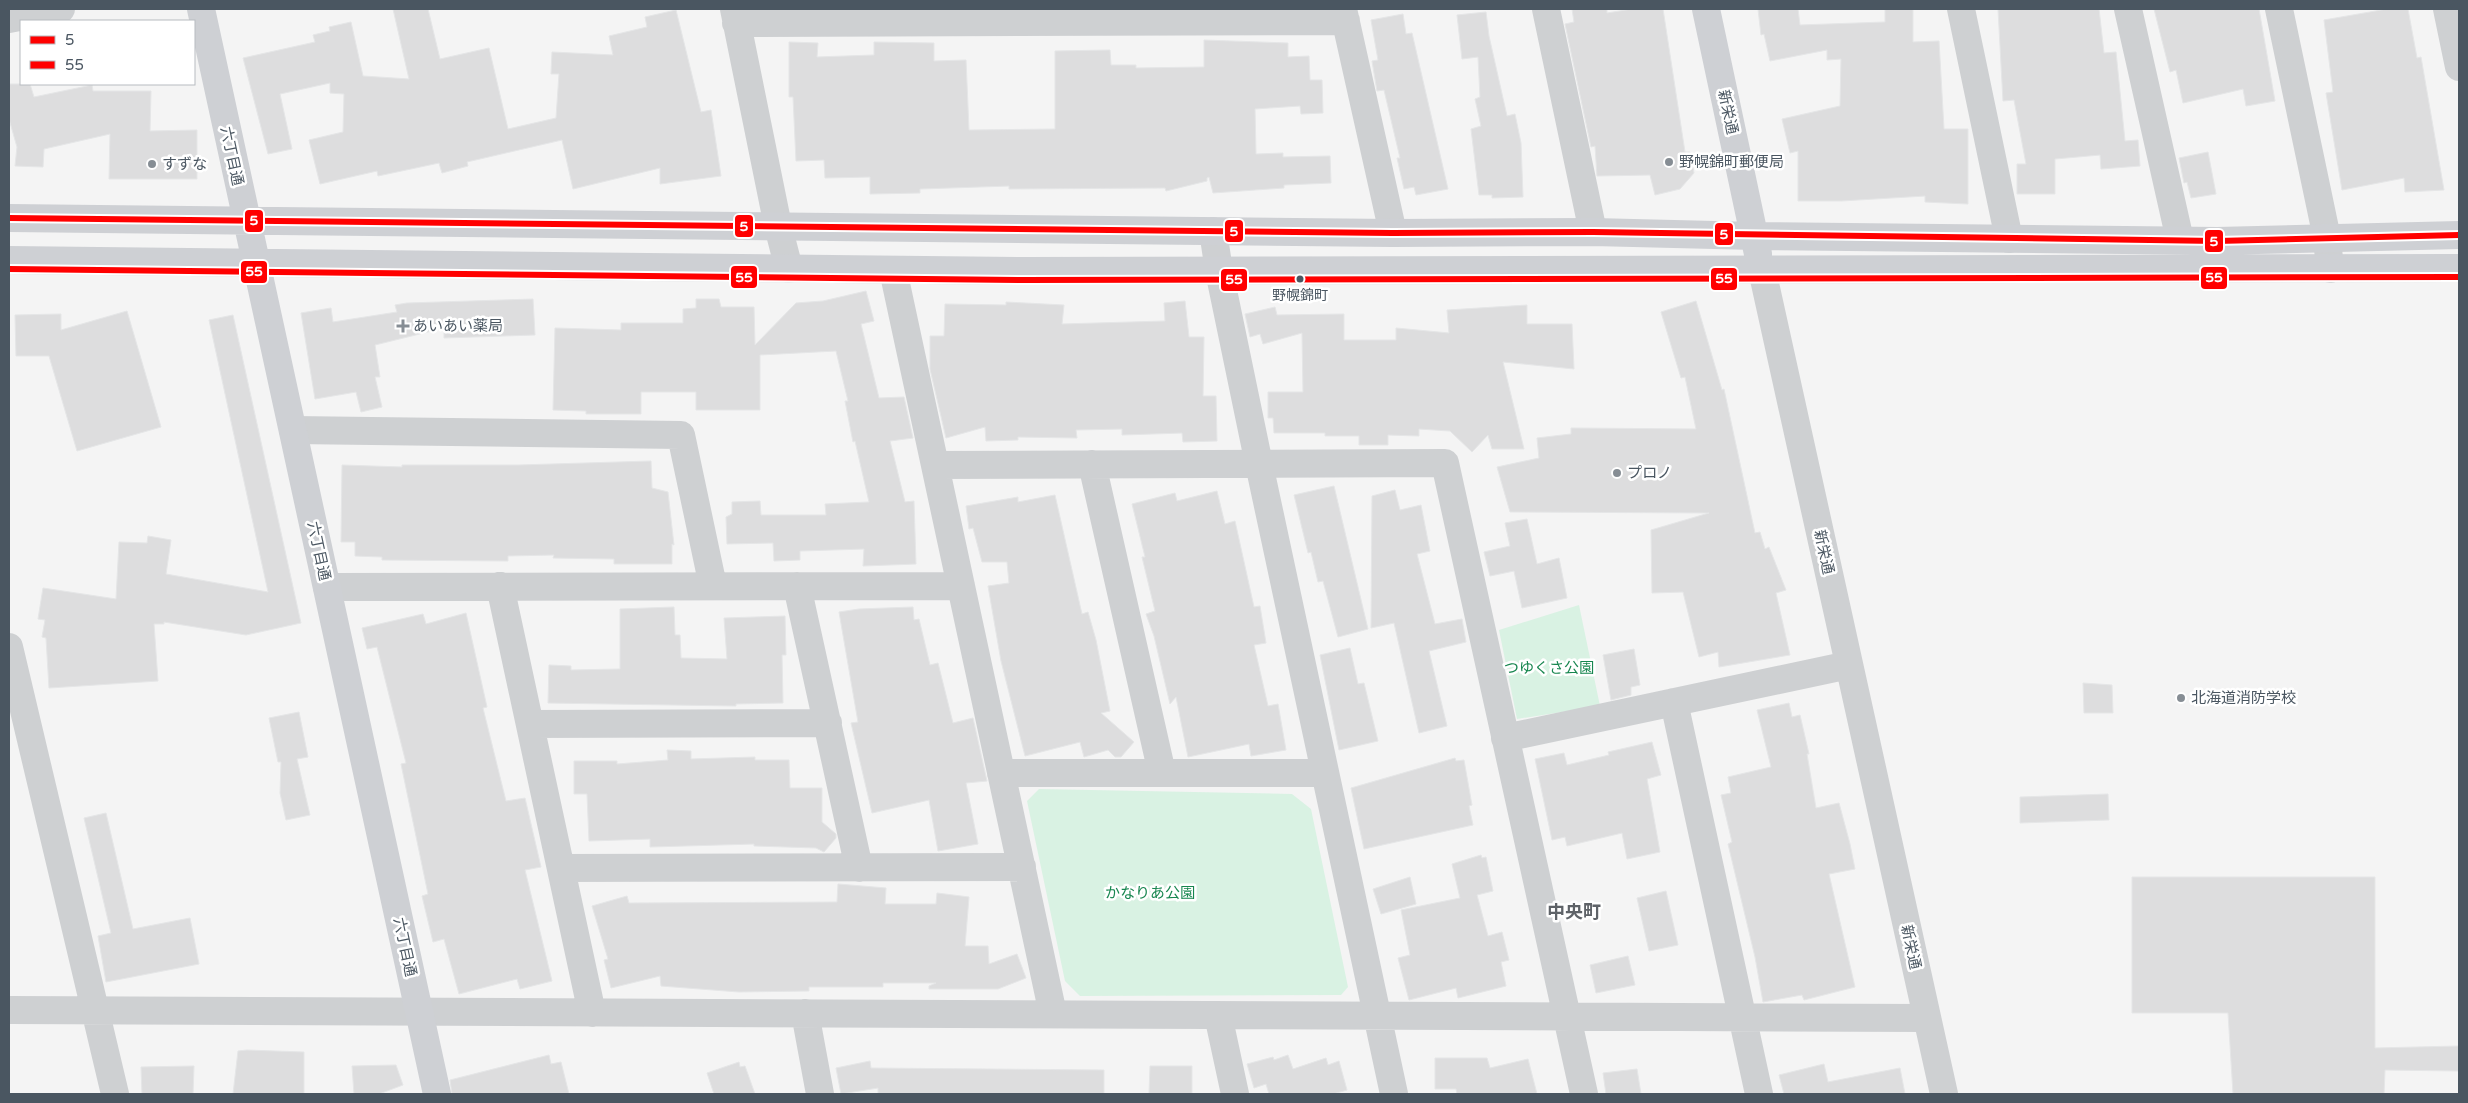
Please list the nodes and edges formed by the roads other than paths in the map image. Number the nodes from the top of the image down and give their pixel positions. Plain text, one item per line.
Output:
1 (61, 9) edge
2 (201, 9) edge
3 (1546, 9) edge
4 (1706, 9) edge
5 (1961, 9) edge
6 (2128, 9) edge
7 (2278, 9) edge
8 (2447, 9) edge
9 (1141, 15) edge
10 (1344, 15) edge
11 (735, 16) edge
12 (945, 16) edge
13 (9, 19) edge
14 (2459, 68) edge
15 (9, 218) edge
16 (246, 221) junction
17 (778, 226) junction
18 (1213, 231) junction
19 (1593, 232) junction
20 (1393, 233) junction
21 (2459, 235) edge
22 (1755, 236) junction
23 (2327, 238) junction
24 (2009, 239) junction
25 (2180, 240) junction
26 (9, 260) edge
27 (256, 263) junction
28 (2459, 268) edge
29 (789, 269) junction
30 (2330, 269) junction
31 (893, 270) junction
32 (1762, 270) junction
33 (1219, 271) junction
34 (293, 430) junction
35 (935, 464) junction
36 (1092, 464) junction
37 (1259, 464) junction
38 (327, 586) junction
39 (500, 586) junction
40 (713, 586) junction
41 (797, 586) junction
42 (961, 586) junction
43 (9, 647) edge
44 (1849, 665) junction
45 (1674, 702) junction
46 (828, 723) junction
47 (530, 724) junction
48 (1505, 738) junction
49 (1325, 772) junction
50 (1002, 773) junction
51 (1162, 773) junction
52 (1022, 867) junction
53 (561, 868) junction
54 (859, 868) junction
55 (9, 1010) edge
56 (96, 1011) junction
57 (418, 1011) junction
58 (592, 1013) junction
59 (805, 1013) junction
60 (1053, 1014) junction
61 (1218, 1015) junction
62 (1377, 1015) junction
63 (1566, 1016) junction
64 (1742, 1017) junction
65 (1927, 1018) junction
66 (115, 1094) edge
67 (436, 1094) edge
68 (820, 1094) edge
69 (1235, 1094) edge
70 (1394, 1094) edge
71 (1584, 1094) edge
72 (1759, 1094) edge
73 (1944, 1094) edge

1 - 13 street
2 - 16 street, 六丁目通
3 - 19 street
4 - 22 street, 新栄通
5 - 24 street
6 - 25 street
7 - 23 street
8 - 14 street
9 - 10 street
9 - 12 street
10 - 20 street
11 - 12 street
11 - 17 street
15 - 16 street
16 - 17 street
16 - 27 street, 六丁目通
17 - 18 street
17 - 29 street
18 - 20 street
18 - 33 street
19 - 20 street
19 - 22 street
21 - 23 street
22 - 24 street
22 - 32 street, 新栄通
23 - 25 street
23 - 30 street
24 - 25 street
26 - 27 street
27 - 29 street
27 - 34 street, 六丁目通
28 - 30 street
29 - 31 street
30 - 32 street
31 - 33 street
31 - 35 street
32 - 33 street
32 - 44 street, 新栄通
33 - 37 street
34 - 38 street, 六丁目通
34 - 40 street
35 - 36 street
35 - 42 street
36 - 37 street
36 - 51 street
37 - 48 street
37 - 49 street
38 - 39 street
38 - 57 street, 六丁目通
39 - 40 street
39 - 47 street
40 - 41 street
41 - 42 street
41 - 46 street
42 - 50 street
43 - 56 street
44 - 45 street
44 - 65 street, 新栄通
45 - 48 street
45 - 64 street
46 - 47 street
46 - 54 street
47 - 53 street
48 - 63 street
49 - 51 street
49 - 62 street
50 - 51 street
50 - 52 street
52 - 54 street
52 - 60 street
53 - 54 street
53 - 58 street
55 - 56 street
56 - 57 street
56 - 66 street
57 - 58 street
57 - 67 street, 六丁目通
58 - 59 street
59 - 60 street
59 - 68 street
60 - 61 street
61 - 62 street
61 - 69 street
62 - 63 street
62 - 70 street
63 - 64 street
63 - 71 street
64 - 65 street
64 - 72 street
65 - 73 street, 新栄通

